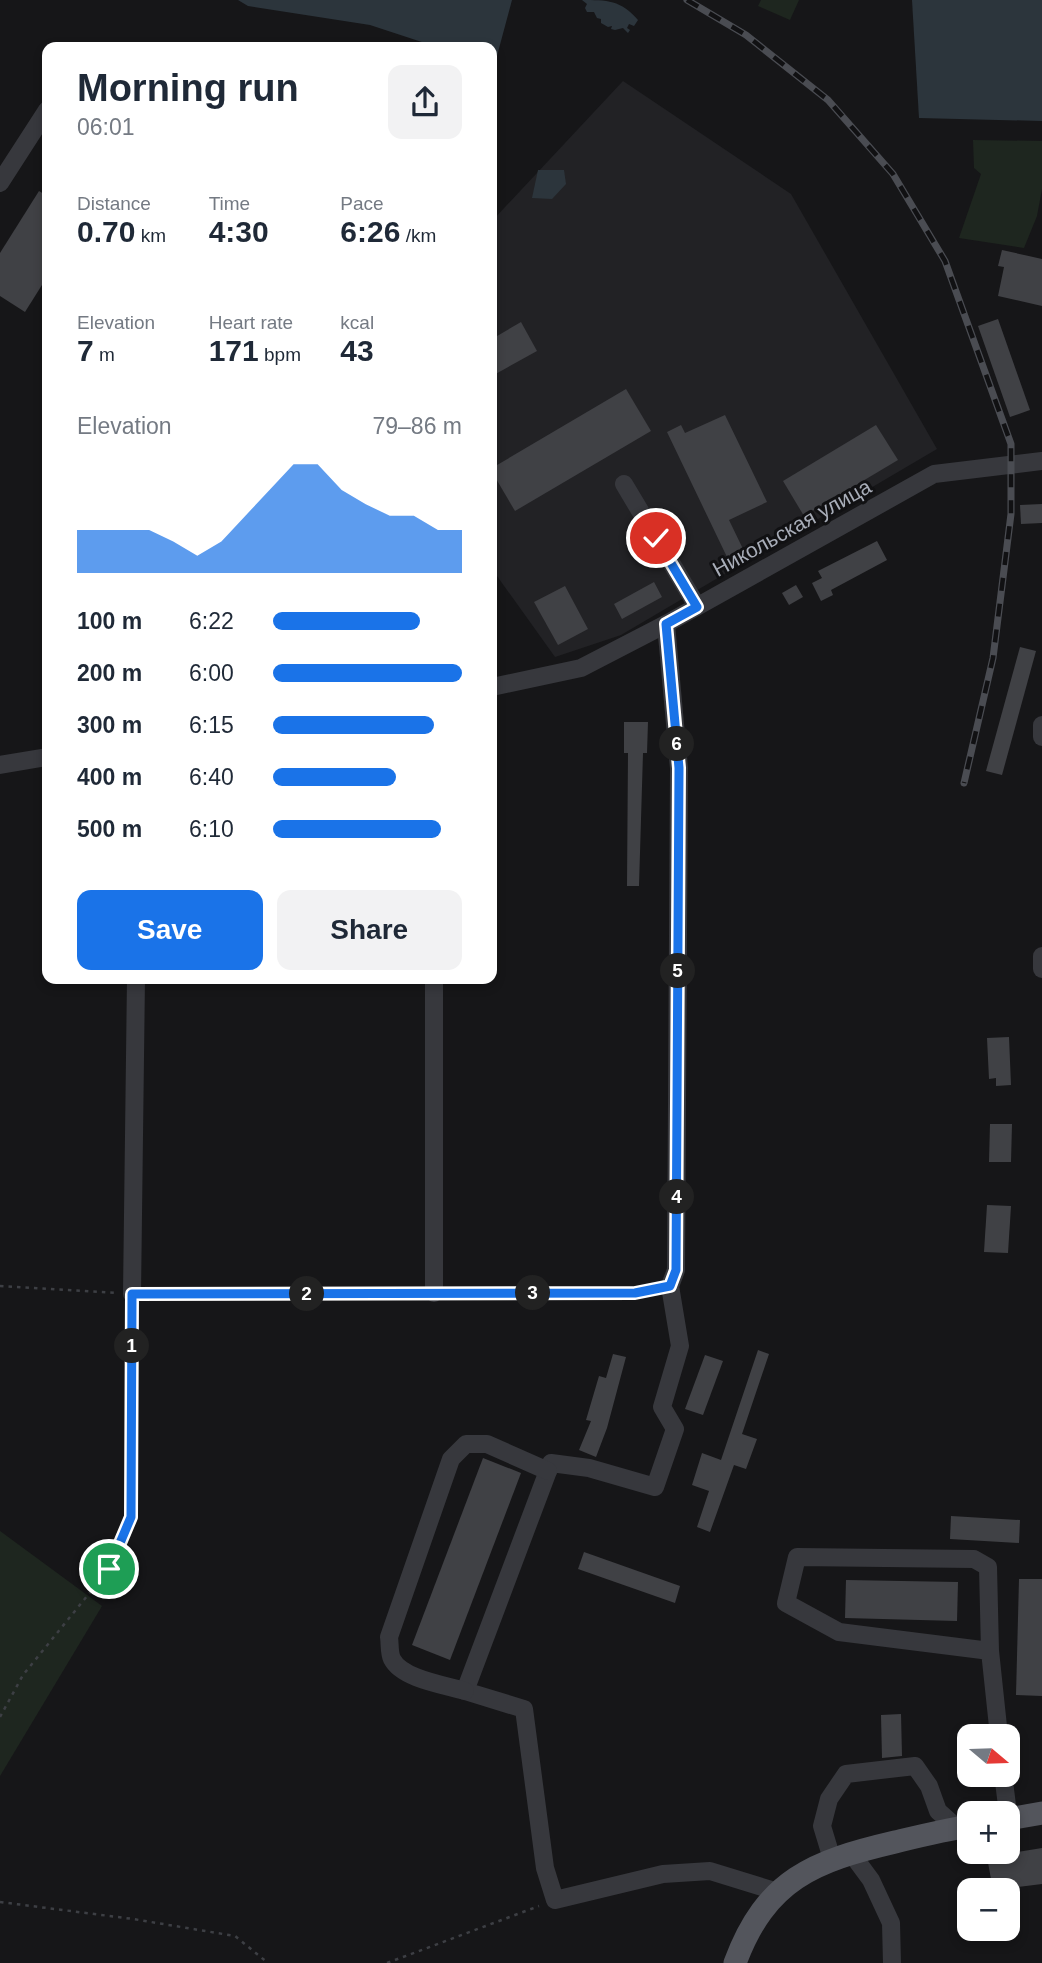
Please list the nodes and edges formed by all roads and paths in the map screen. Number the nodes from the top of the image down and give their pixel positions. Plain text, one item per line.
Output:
1 (42, 118) edge
2 (0, 183) edge
3 (1042, 461) edge
4 (624, 484) dead end
5 (697, 607) junction
6 (666, 624) junction
7 (497, 686) edge
8 (1042, 725) edge
9 (1042, 737) edge
10 (42, 758) edge
11 (0, 765) edge
12 (1042, 956) edge
13 (1042, 969) edge
14 (136, 984) edge
15 (434, 984) edge
16 (673, 1278) junction
17 (0, 1286) edge
18 (434, 1293) junction
19 (132, 1294) junction
20 (548, 1471) junction
21 (990, 1651) junction
22 (465, 1691) junction
23 (0, 1717) edge
24 (998, 1724) edge
25 (1042, 1813) edge
26 (1020, 1816) edge
27 (957, 1823) edge
28 (957, 1828) edge
29 (841, 1856) junction
30 (778, 1892) junction
31 (555, 1900) junction
32 (0, 1902) edge
33 (268, 1963) edge
34 (387, 1963) edge
35 (735, 1963) edge
36 (892, 1963) edge

1 - 2 street
3 - 5 street, Никольская улица
4 - 5 street
5 - 6 street, Никольская улица
6 - 7 street, Никольская улица
6 - 16 street
8 - 9 street
10 - 11 street
12 - 13 street
14 - 19 street
15 - 18 street
16 - 18 path
16 - 20 street
17 - 19 path
18 - 19 path
19 - 23 path
20 - 22 street
20 - 22 street
21 - 21 street
21 - 24 street
22 - 31 street
25 - 26 main road
27 - 29 street
28 - 29 main road
29 - 30 main road
29 - 36 street
30 - 31 street
30 - 35 main road
31 - 34 path
32 - 33 path

